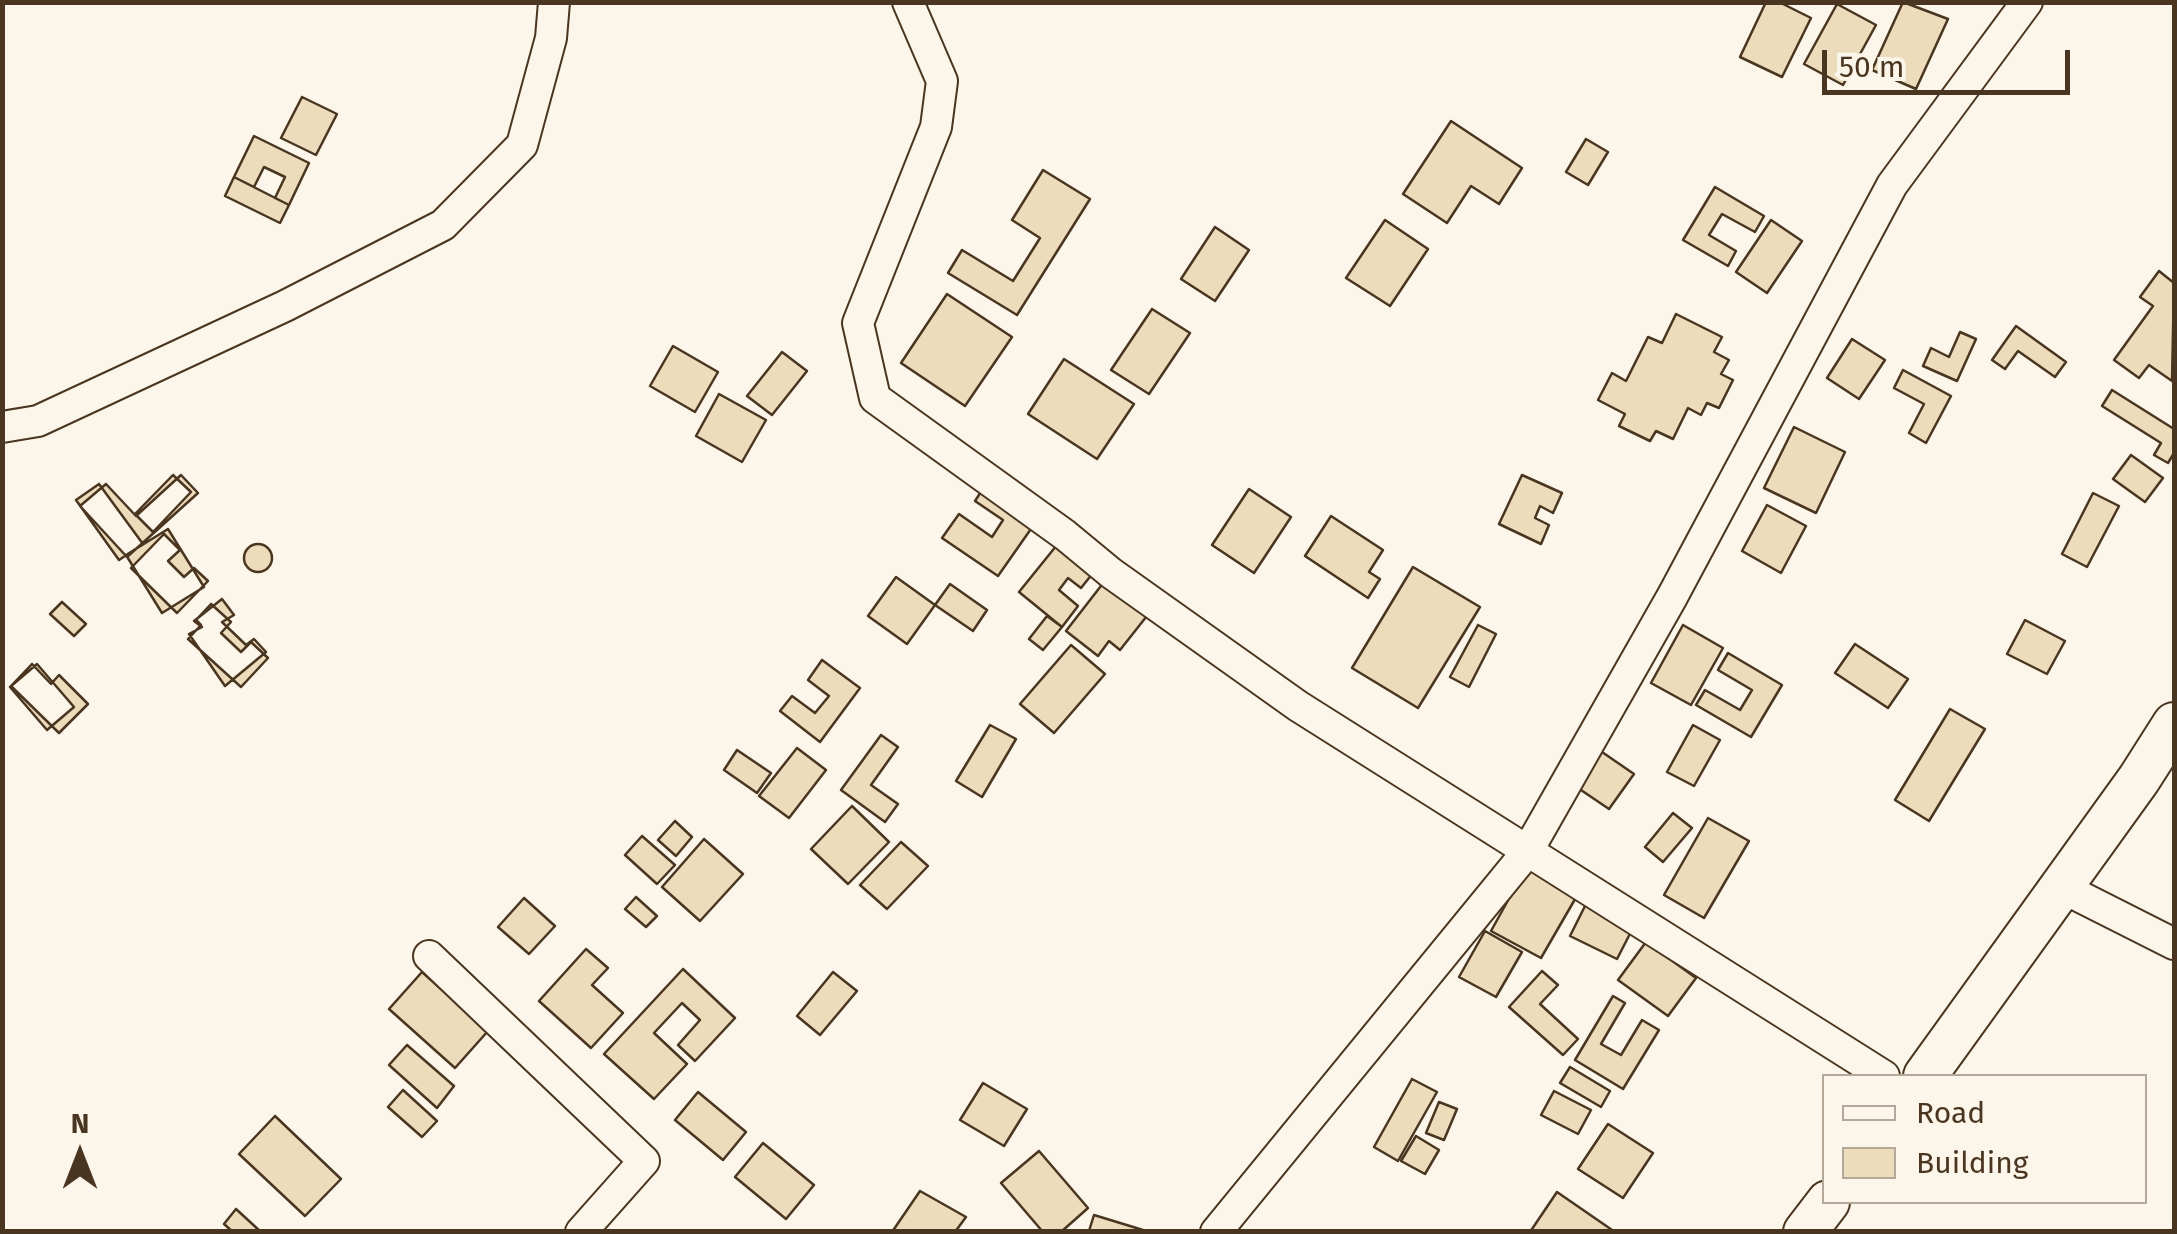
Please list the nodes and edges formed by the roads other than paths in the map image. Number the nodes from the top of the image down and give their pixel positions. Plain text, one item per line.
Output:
1 (554, 2) edge
2 (908, 2) edge
3 (2027, 2) edge
4 (2, 427) edge
5 (2174, 724) edge
6 (1527, 852) junction
7 (2061, 888) junction
8 (2174, 944) edge
9 (429, 956) dead end
10 (1881, 1074) edge
11 (1926, 1074) edge
12 (1826, 1204) edge
13 (581, 1232) edge
14 (1216, 1232) edge
15 (1805, 1232) edge

1 - 4 street
2 - 6 street
3 - 6 street
5 - 7 main road
6 - 10 street
6 - 14 street
7 - 8 street
7 - 11 main road
9 - 13 street
12 - 15 main road

